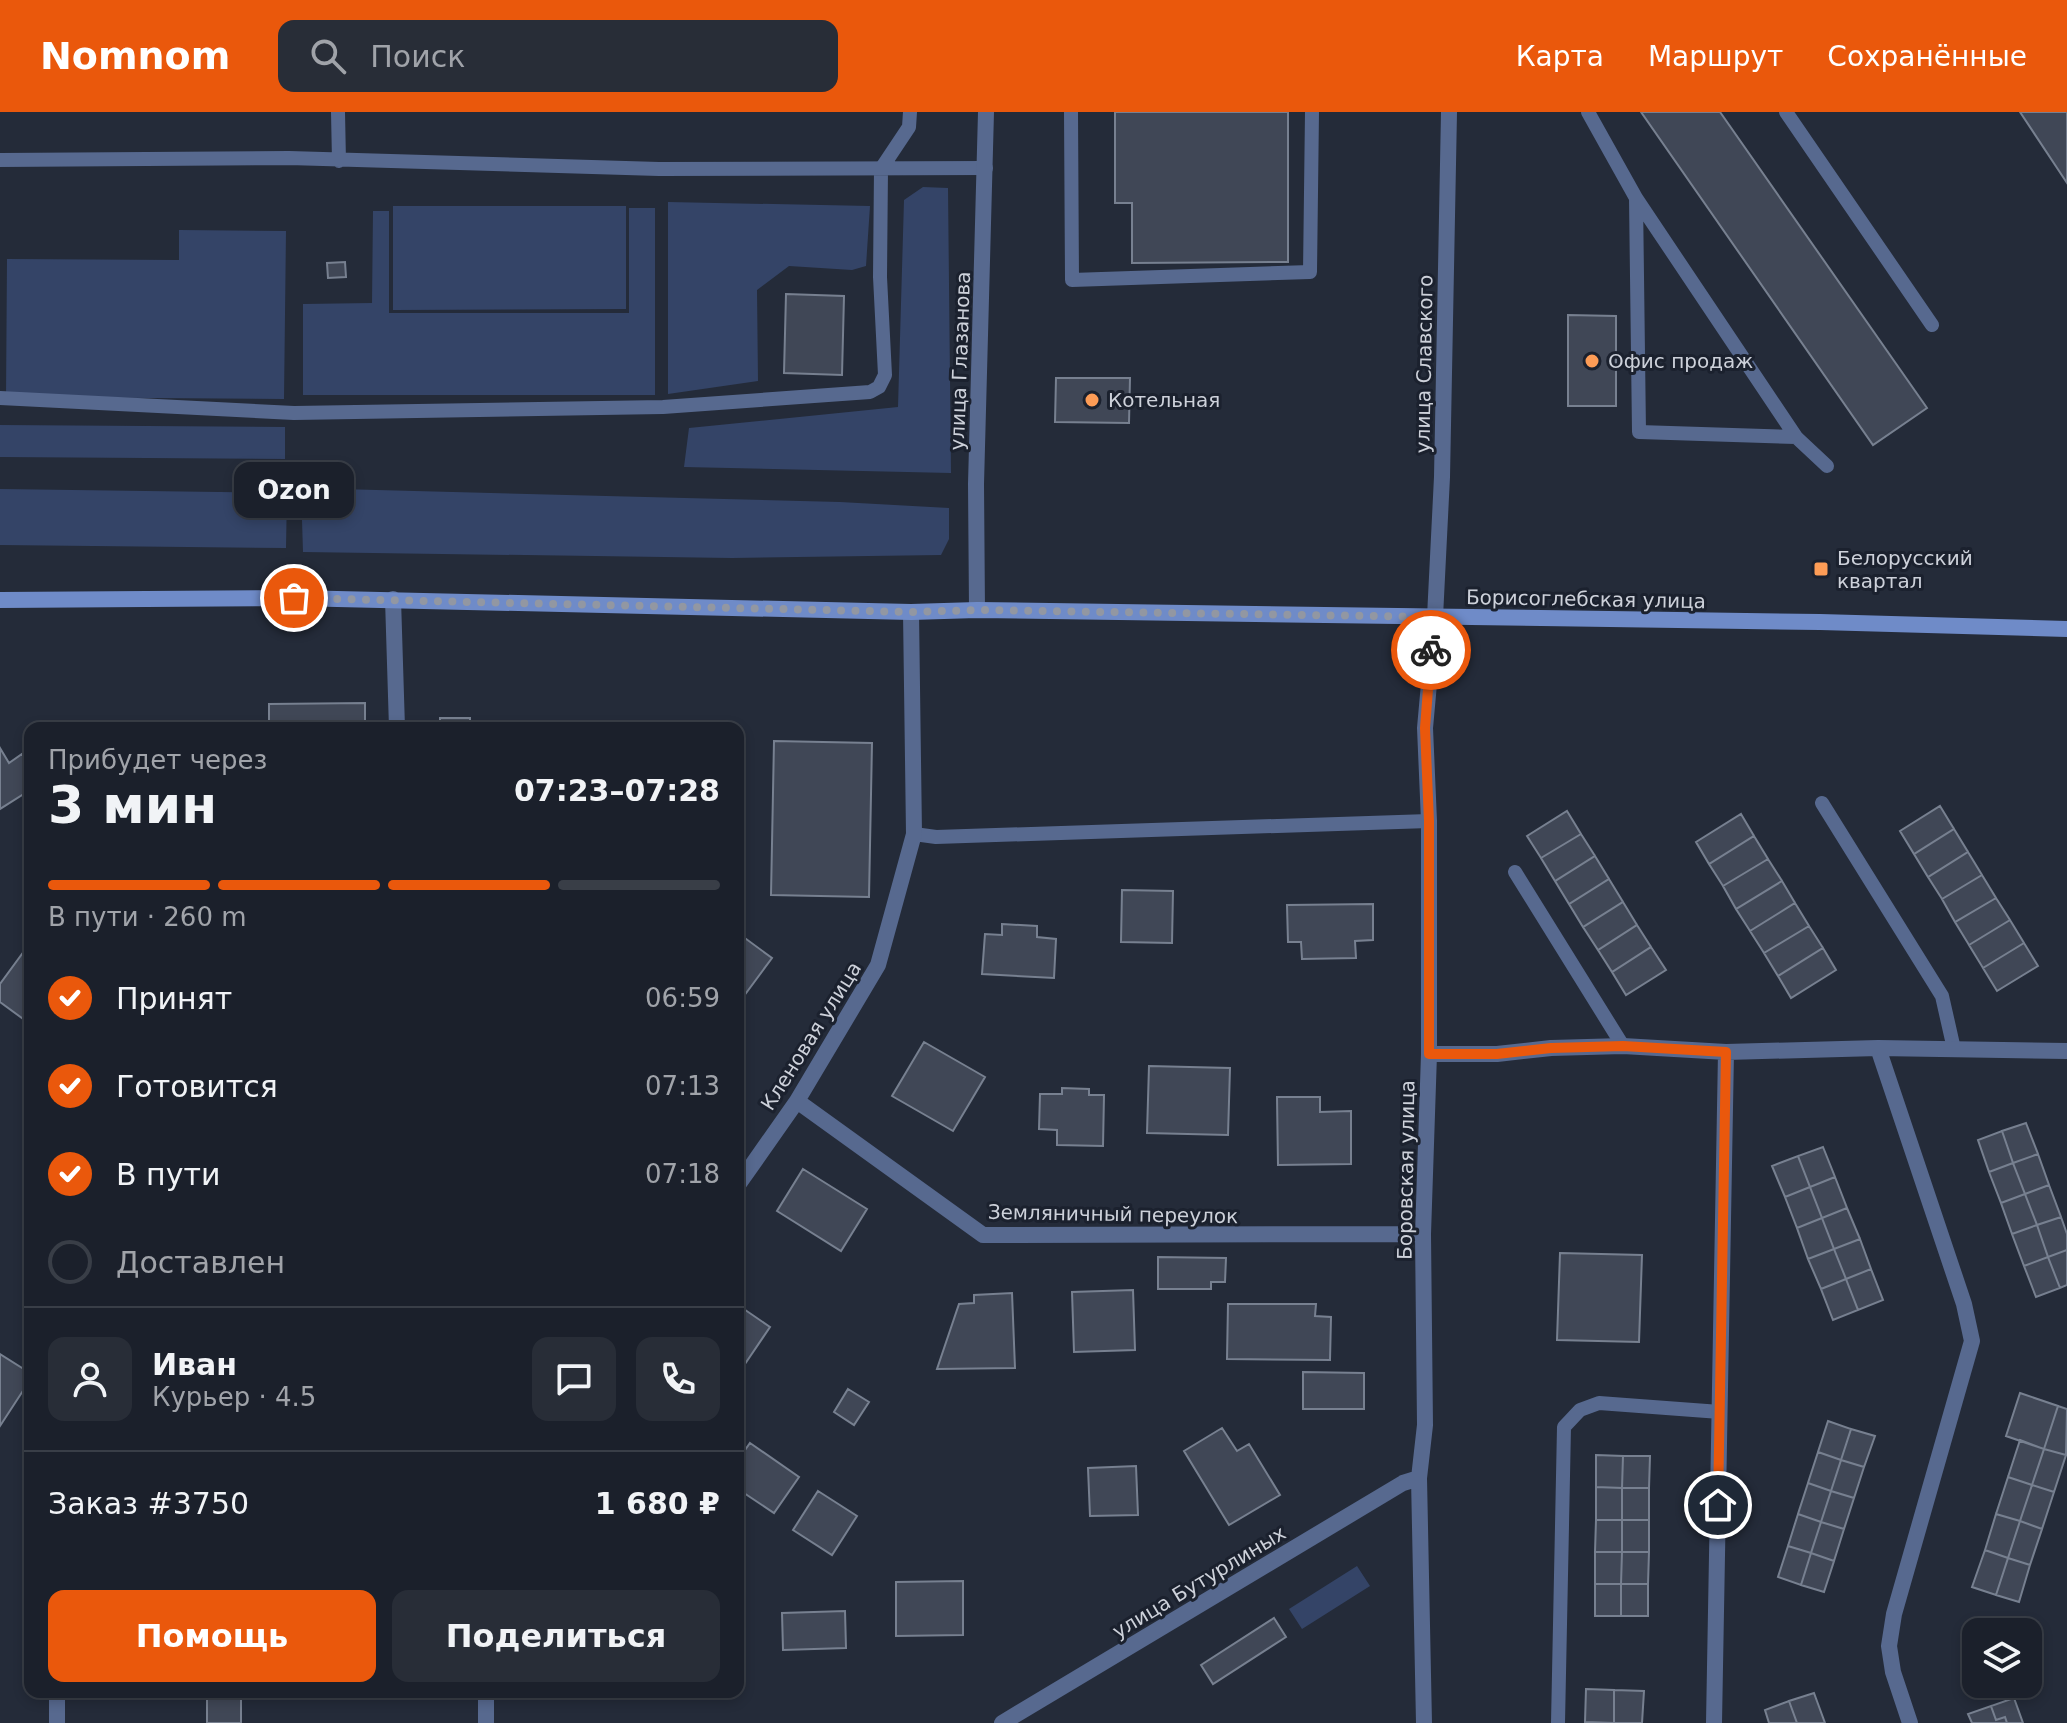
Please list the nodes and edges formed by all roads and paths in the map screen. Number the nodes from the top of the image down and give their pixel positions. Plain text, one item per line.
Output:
1 (338, 112) edge
2 (910, 112) edge
3 (986, 112) edge
4 (1071, 112) edge
5 (1312, 112) edge
6 (1449, 112) edge
7 (1588, 112) edge
8 (1786, 112) edge
9 (0, 160) edge
10 (339, 161) junction
11 (986, 168) junction
12 (881, 169) junction
13 (1636, 198) junction
14 (1932, 325) dead end
15 (0, 398) edge
16 (1796, 437) junction
17 (1827, 466) dead end
18 (393, 599) junction
19 (0, 600) edge
20 (977, 610) junction
21 (911, 612) junction
22 (1435, 617) junction
23 (2067, 629) edge
24 (397, 722) edge
25 (1822, 803) dead end
26 (1429, 821) junction
27 (914, 834) junction
28 (1515, 872) dead end
29 (1623, 1046) junction
30 (1878, 1048) junction
31 (1954, 1049) junction
32 (2067, 1051) edge
33 (1726, 1052) junction
34 (1429, 1054) junction
35 (797, 1101) junction
36 (744, 1176) edge
37 (1423, 1234) junction
38 (1720, 1412) junction
39 (1419, 1478) junction
40 (57, 1698) edge
41 (486, 1698) edge
42 (57, 1723) edge
43 (486, 1723) edge
44 (1002, 1723) edge
45 (1424, 1723) edge
46 (1558, 1723) edge
47 (1714, 1723) edge
48 (1910, 1723) edge

1 - 10 lane
2 - 12 lane
3 - 11 street, улица Глазанова
4 - 5 lane
6 - 22 street, улица Славского
7 - 13 lane
8 - 14 lane
9 - 10 lane
10 - 12 lane
11 - 12 lane
11 - 20 street, улица Глазанова
12 - 15 lane
13 - 16 lane
13 - 16 lane
16 - 17 lane
18 - 19 street, Борисоглебская улица
18 - 21 street, Борисоглебская улица
18 - 24 street
20 - 21 street, Борисоглебская улица
20 - 22 street, Борисоглебская улица
21 - 27 street, Кленовая улица
22 - 23 street, Борисоглебская улица
22 - 26 street, Боровская улица
25 - 31 lane
26 - 27 lane
26 - 34 street, Боровская улица
27 - 35 street, Кленовая улица
28 - 29 lane
29 - 33 street
29 - 34 street
30 - 31 street
30 - 33 street
30 - 48 street
31 - 32 street
33 - 38 street
34 - 37 street, Боровская улица
35 - 36 street, Кленовая улица
35 - 37 street, Земляничный переулок
37 - 39 street, Боровская улица
38 - 46 lane
38 - 47 street
39 - 44 street, улица Бутурлиных
39 - 45 street, Боровская улица
40 - 42 street
41 - 43 street

